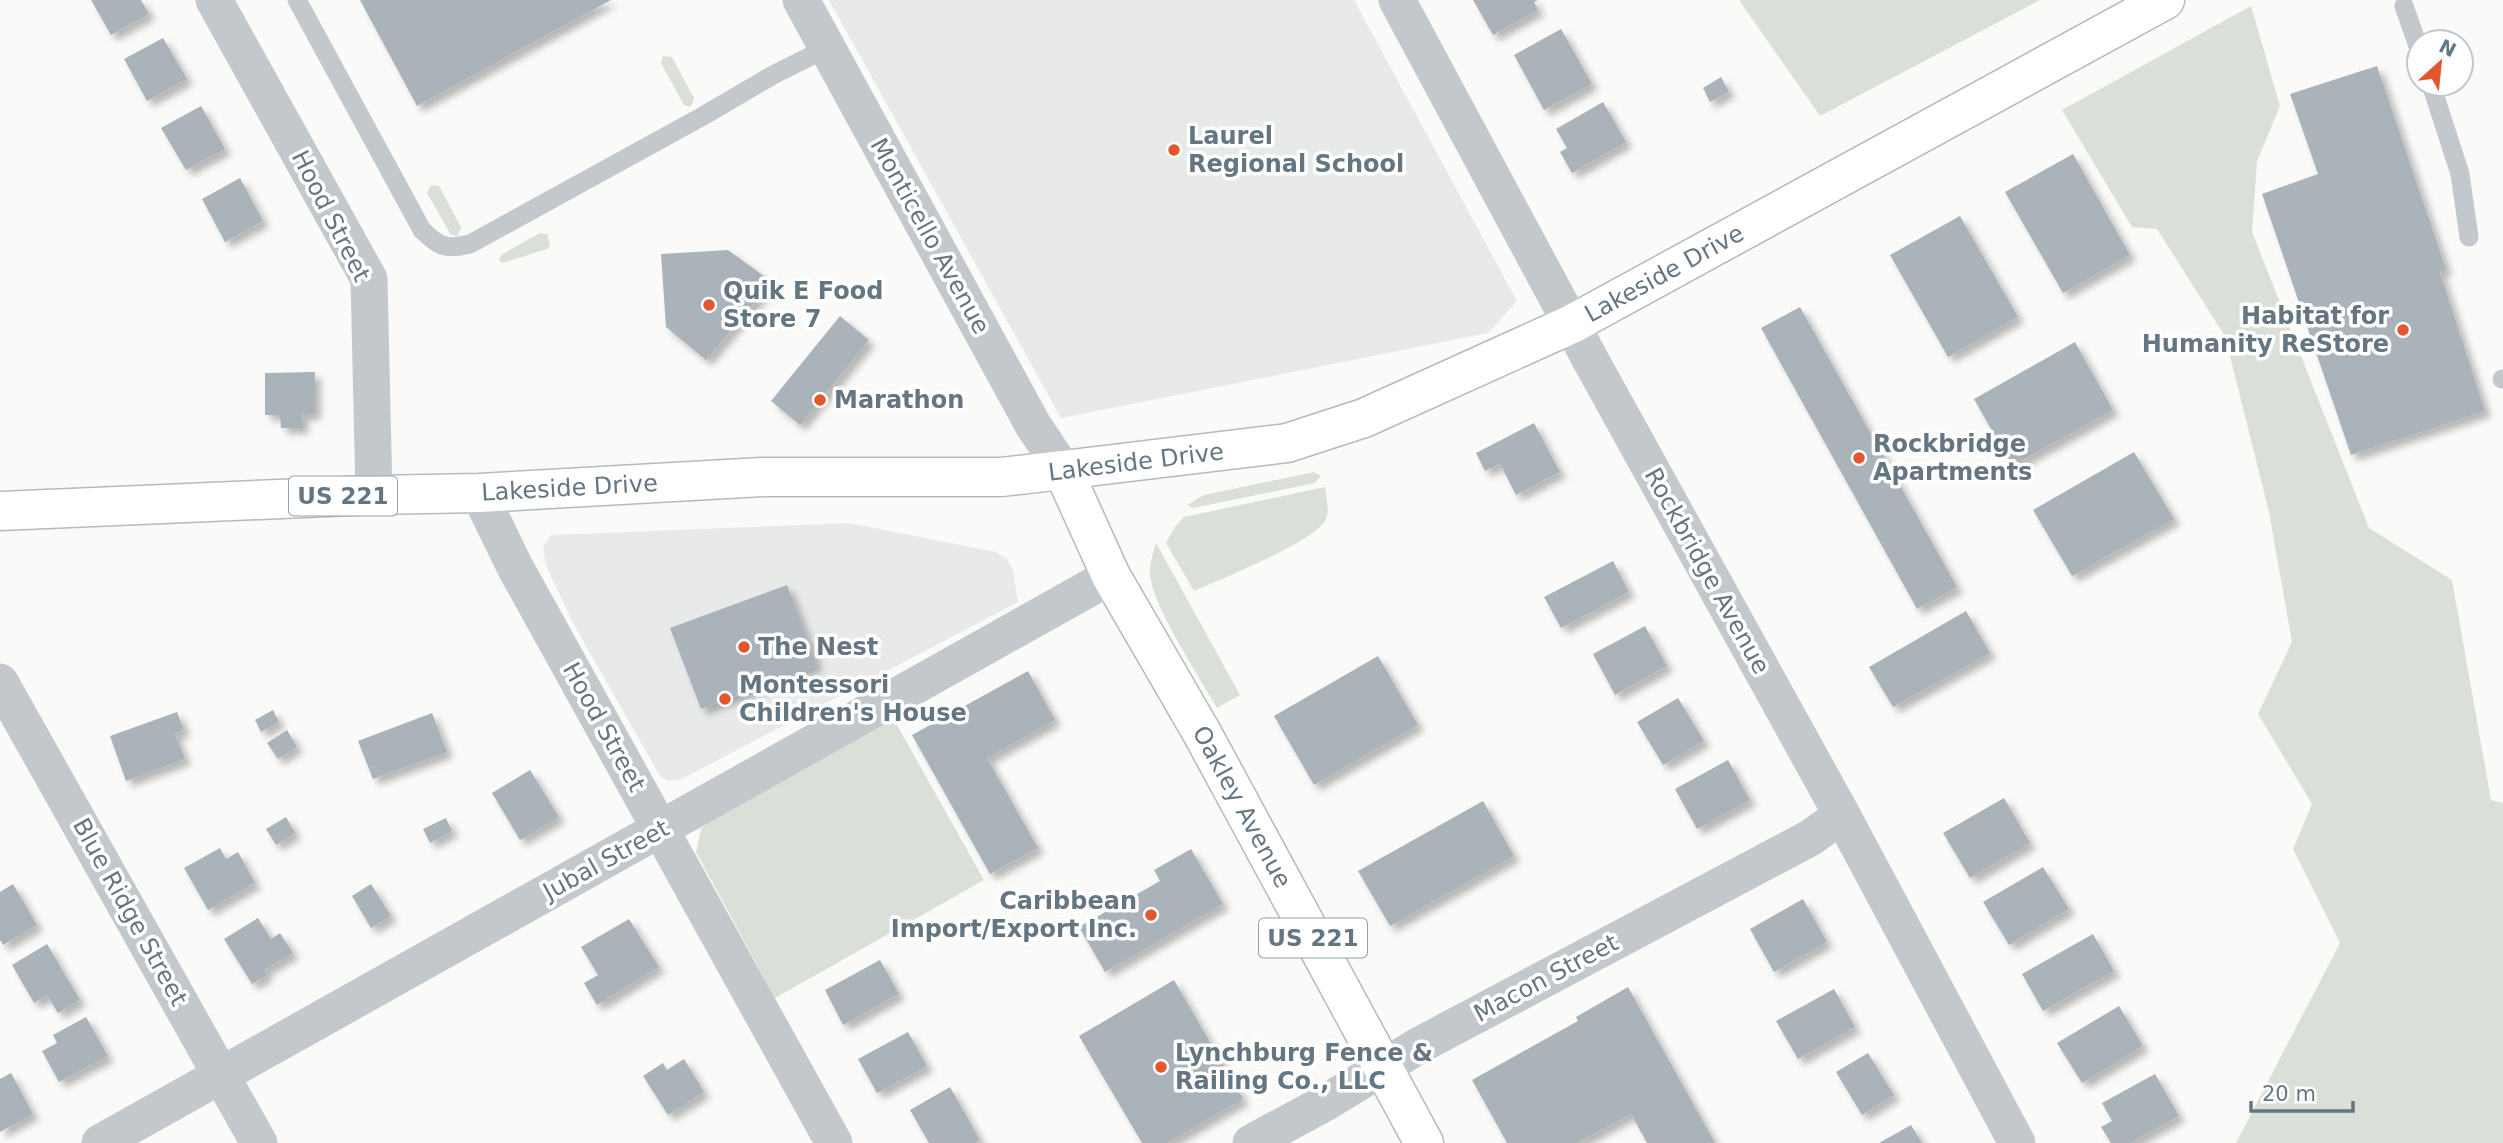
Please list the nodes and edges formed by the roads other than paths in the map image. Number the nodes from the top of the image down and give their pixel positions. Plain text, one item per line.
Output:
1 (215, 0) edge
2 (298, 0) edge
3 (801, 0) edge
4 (1397, 0) edge
5 (2165, 0) edge
6 (2404, 6) dead end
7 (2412, 28) edge
8 (827, 48) junction
9 (2436, 98) edge
10 (2469, 237) dead end
11 (1572, 324) junction
12 (1063, 470) junction
13 (478, 493) junction
14 (374, 495) junction
15 (0, 510) edge
16 (1111, 576) junction
17 (0, 682) edge
18 (1842, 815) junction
19 (660, 830) junction
20 (1383, 1068) junction
21 (220, 1074) junction
22 (100, 1143) edge
23 (259, 1143) edge
24 (834, 1143) edge
25 (1251, 1143) edge
26 (1424, 1143) edge
27 (2017, 1143) edge

1 - 14 street, Hood Street
2 - 8 lane
3 - 8 street, Monticello Avenue
4 - 11 street, Rockbridge Avenue
5 - 11 main road, Lakeside Drive
6 - 7 lane
8 - 12 street, Monticello Avenue
9 - 10 lane
11 - 12 main road, Lakeside Drive
11 - 18 street, Rockbridge Avenue
12 - 13 main road, Lakeside Drive / US 221
12 - 16 main road, Oakley Avenue / US 221
13 - 14 main road, Lakeside Drive / US 221
13 - 19 street, Hood Street
14 - 15 main road, Lakeside Drive / US 221
16 - 19 street, Jubal Street
16 - 20 main road, Oakley Avenue / US 221
17 - 21 street, Blue Ridge Street
18 - 20 street, Macon Street
18 - 27 street, Rockbridge Avenue
19 - 21 street, Jubal Street
19 - 24 street, Hood Street
20 - 25 street, Macon Street
20 - 26 main road, Oakley Avenue / US 221
21 - 22 street, Jubal Street
21 - 23 street, Blue Ridge Street

